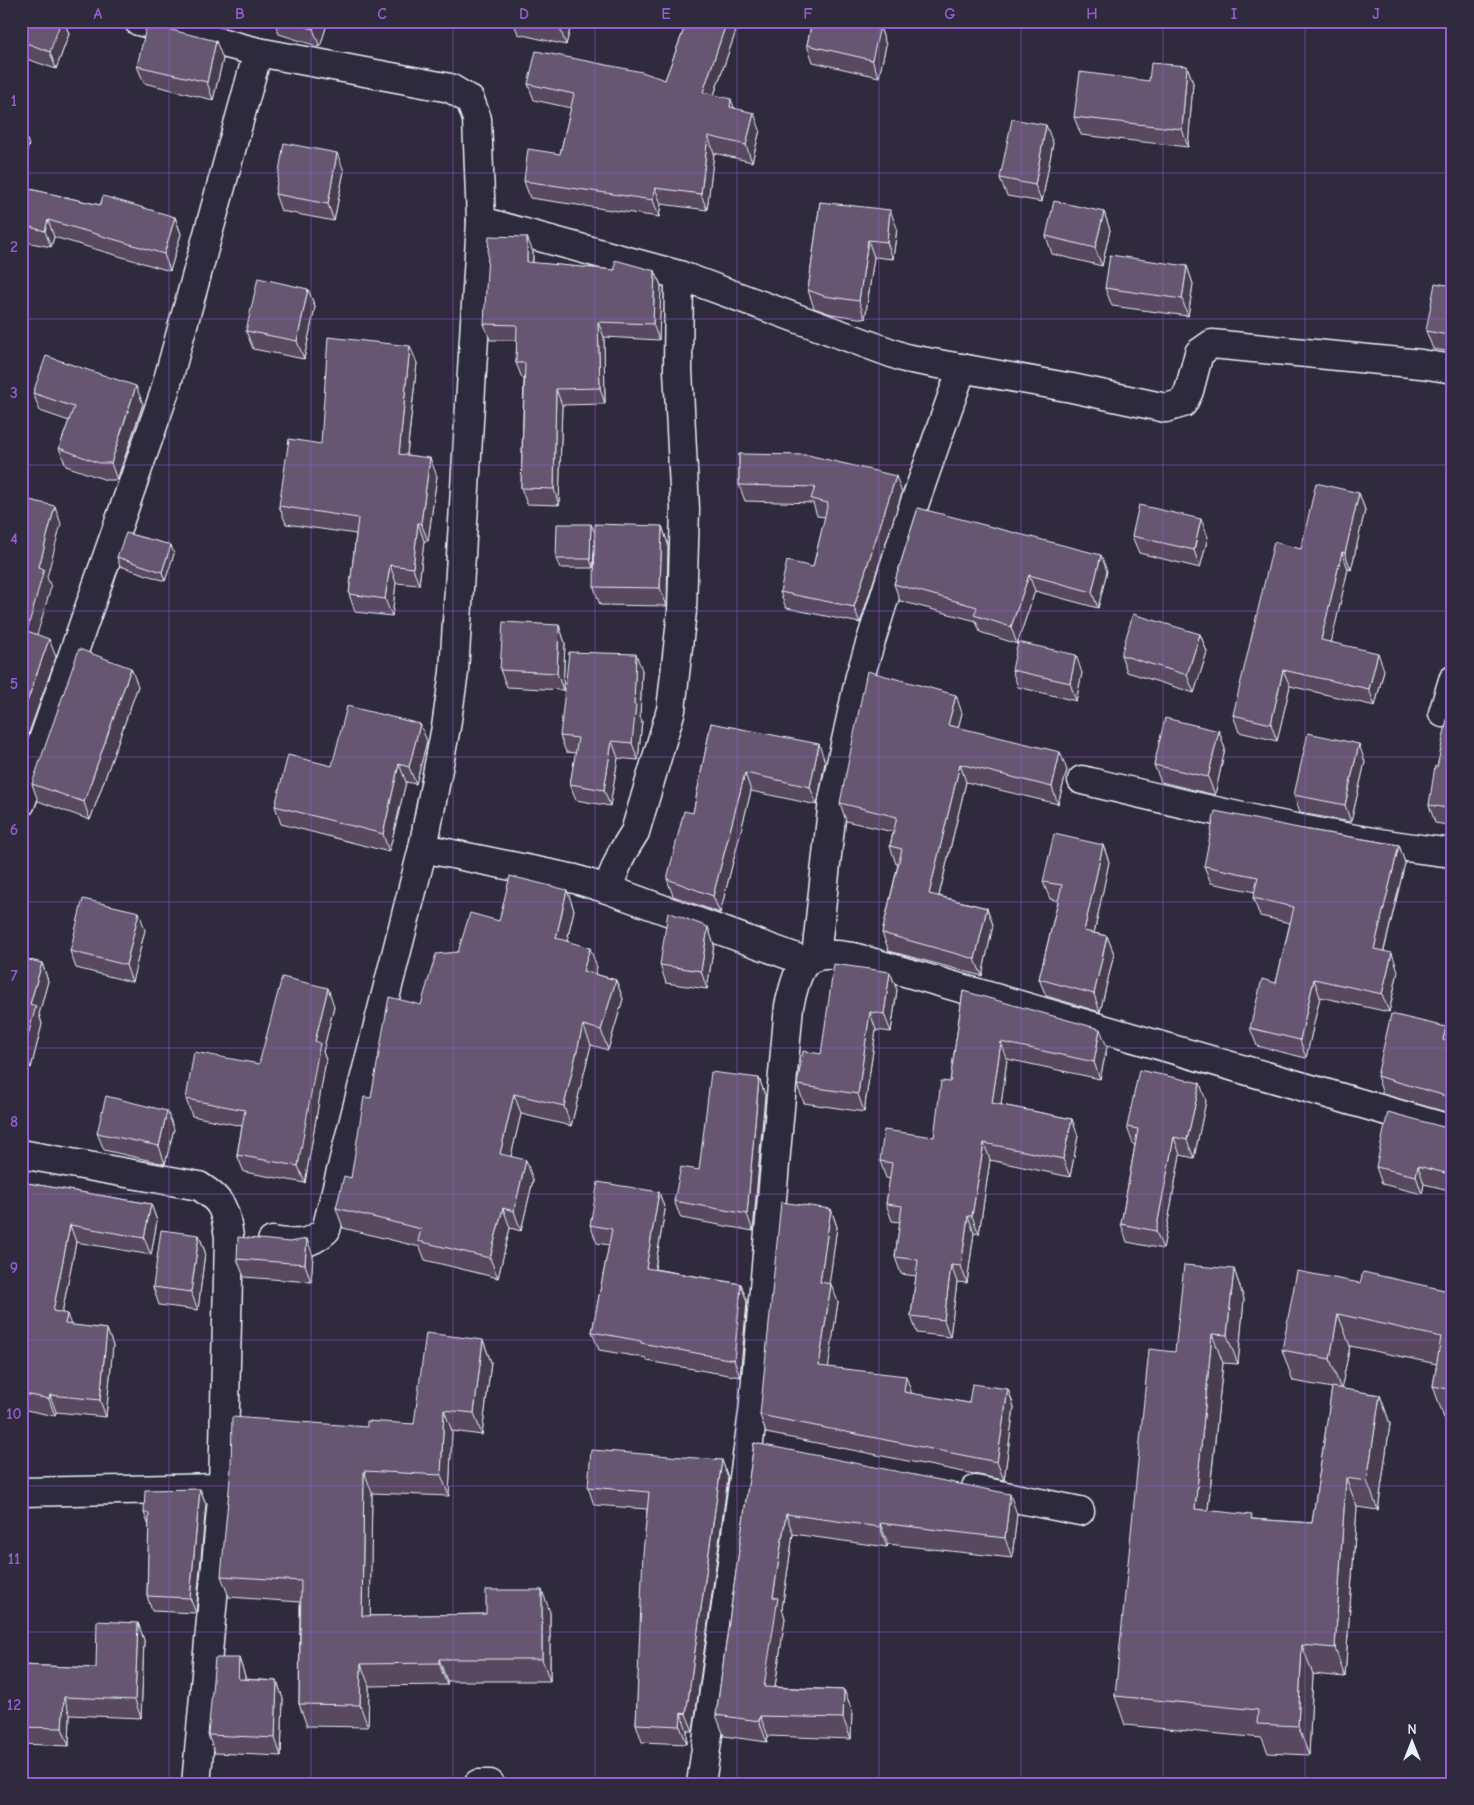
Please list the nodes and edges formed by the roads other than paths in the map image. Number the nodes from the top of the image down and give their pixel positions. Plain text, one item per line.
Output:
1 (138, 21) edge
2 (258, 52) junction
3 (481, 221) junction
4 (679, 275) junction
5 (962, 368) junction
6 (1453, 369) edge
7 (1453, 680) edge
8 (1444, 714) dead end
9 (1082, 780) dead end
10 (21, 803) edge
11 (423, 848) junction
12 (1453, 853) edge
13 (607, 889) junction
14 (810, 958) junction
15 (1453, 1130) edge
16 (21, 1154) edge
17 (228, 1237) junction
18 (748, 1445) junction
19 (777, 1451) edge
20 (953, 1486) edge
21 (223, 1488) junction
22 (21, 1492) edge
23 (1080, 1511) dead end
24 (196, 1784) edge
25 (478, 1784) edge
26 (490, 1784) edge
27 (701, 1784) edge

1 - 2 street
2 - 3 street
2 - 10 street
3 - 4 street
3 - 11 street
4 - 5 street
4 - 13 street
5 - 6 street
5 - 14 street
7 - 8 street
9 - 12 street
11 - 13 street
11 - 17 street
13 - 14 street
14 - 15 street
14 - 18 street
16 - 17 street
17 - 21 street
18 - 19 street
18 - 27 street
20 - 23 street
21 - 22 street
21 - 24 street
25 - 26 street

